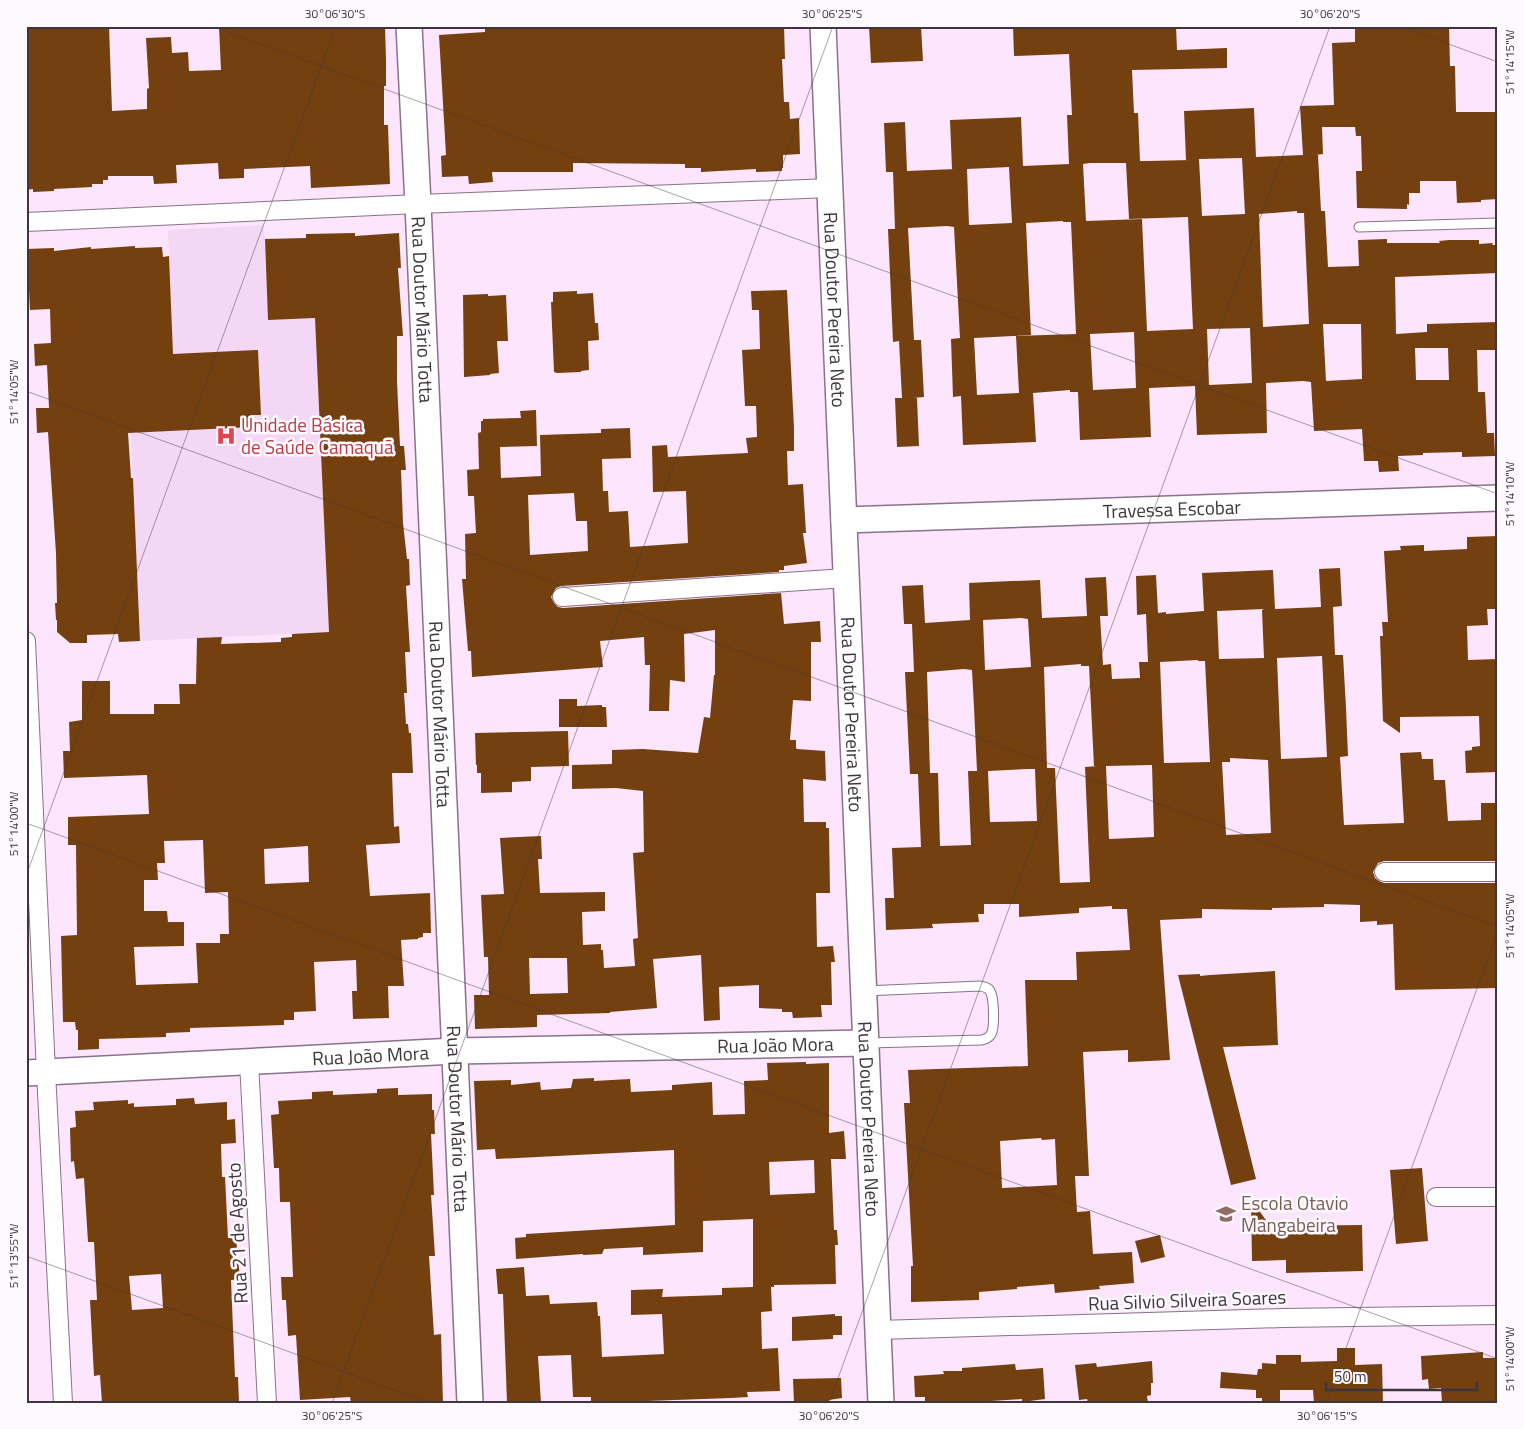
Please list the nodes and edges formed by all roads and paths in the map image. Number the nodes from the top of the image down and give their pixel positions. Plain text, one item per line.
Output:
1 (409, 26) edge
2 (823, 26) edge
3 (830, 188) junction
4 (418, 204) junction
5 (26, 222) edge
6 (1498, 224) edge
7 (1359, 227) dead end
8 (1498, 498) edge
9 (844, 520) junction
10 (846, 578) junction
11 (562, 597) dead end
12 (26, 641) edge
13 (1384, 872) dead end
14 (1498, 872) edge
15 (863, 991) junction
16 (865, 1043) junction
17 (455, 1051) junction
18 (249, 1062) junction
19 (36, 1072) edge
20 (1436, 1197) dead end
21 (1498, 1197) edge
22 (1498, 1315) edge
23 (878, 1330) junction
24 (63, 1403) edge
25 (267, 1403) edge
26 (470, 1403) edge
27 (880, 1403) edge

1 - 4 street, Rua Doutor Mário Totta
2 - 3 street, Rua Doutor Pereira Neto
3 - 4 street
3 - 9 street, Rua Doutor Pereira Neto
4 - 5 street
4 - 17 street, Rua Doutor Mário Totta
6 - 7 lane
8 - 9 street, Travessa Escobar
9 - 10 street, Rua Doutor Pereira Neto
10 - 11 street
10 - 15 street, Rua Doutor Pereira Neto
12 - 19 street
13 - 14 street
15 - 16 street, Rua Doutor Pereira Neto
15 - 16 lane
16 - 17 street, Rua João Mora
16 - 23 street, Rua Doutor Pereira Neto
17 - 18 street, Rua João Mora
17 - 26 street, Rua Doutor Mário Totta
18 - 19 street, Rua João Mora
18 - 25 street, Rua 21 de Agosto
19 - 24 street
20 - 21 street
22 - 23 street, Rua Silvio Silveira Soares
23 - 27 street, Rua Doutor Pereira Neto

